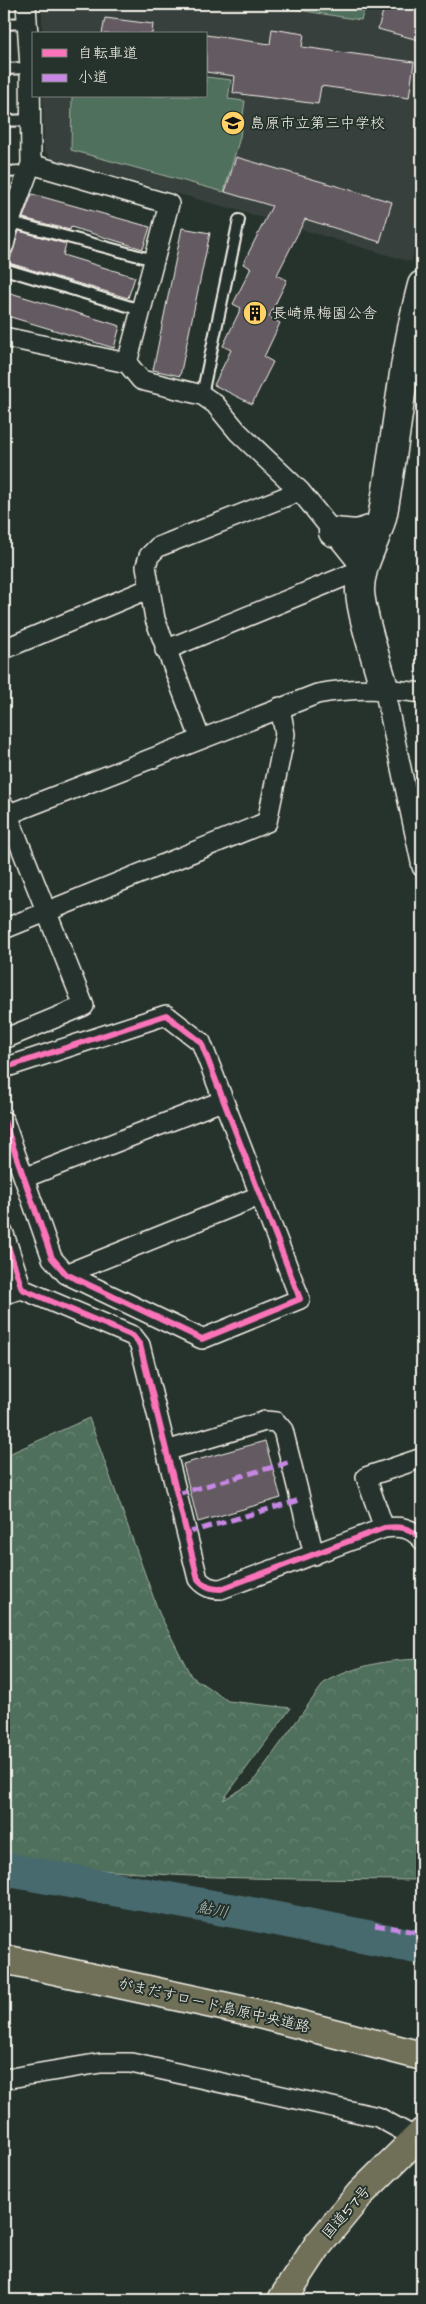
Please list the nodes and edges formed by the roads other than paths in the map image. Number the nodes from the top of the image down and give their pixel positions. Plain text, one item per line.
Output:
1 (26, 4) edge
2 (4, 24) edge
3 (27, 24) junction
4 (30, 68) junction
5 (4, 70) edge
6 (31, 120) junction
7 (4, 122) edge
8 (30, 168) junction
9 (4, 172) edge
10 (239, 220) dead end
11 (7, 222) edge
12 (4, 245) edge
13 (154, 260) junction
14 (4, 269) edge
15 (422, 285) edge
16 (140, 310) junction
17 (418, 320) edge
18 (4, 338) edge
19 (127, 363) junction
20 (202, 395) junction
21 (300, 491) junction
22 (379, 527) junction
23 (333, 532) junction
24 (363, 569) junction
25 (148, 589) junction
26 (4, 649) edge
27 (165, 650) junction
28 (384, 688) junction
29 (422, 693) edge
30 (280, 706) junction
31 (200, 738) junction
32 (5, 812) edge
33 (422, 867) edge
34 (46, 912) junction
35 (4, 929) edge
36 (4, 1039) edge
37 (4, 1068) edge
38 (222, 1101) junction
39 (4, 1121) edge
40 (24, 1178) junction
41 (259, 1196) junction
42 (4, 1234) edge
43 (66, 1274) junction
44 (13, 1292) edge
45 (166, 1451) junction
46 (422, 1458) edge
47 (384, 1528) junction
48 (422, 1540) edge
49 (314, 1555) junction
50 (4, 1959) edge
51 (422, 2056) edge
52 (4, 2079) edge
53 (419, 2136) edge
54 (282, 2300) edge

1 - 3 street
2 - 3 lane
3 - 4 street
4 - 5 lane
4 - 6 street
6 - 7 lane
6 - 8 street
8 - 9 lane
8 - 11 street
8 - 13 street
10 - 20 lane
11 - 12 street
11 - 13 lane
13 - 16 street
14 - 16 lane
15 - 17 street
16 - 19 street
17 - 22 street
18 - 19 street
19 - 20 street
20 - 21 street
21 - 23 street
21 - 25 street
22 - 23 street
22 - 24 street
23 - 24 street
24 - 27 street
24 - 28 street
25 - 26 street
25 - 27 street
27 - 31 street
28 - 29 street
28 - 30 street
28 - 33 street
30 - 31 street
30 - 34 street
31 - 32 street
32 - 34 street
34 - 35 street
34 - 36 street
37 - 38 street
38 - 40 street
38 - 41 street
39 - 40 street
40 - 43 street
41 - 43 street
41 - 43 street
42 - 44 street
44 - 45 street
45 - 49 street
45 - 49 street
46 - 47 street
47 - 48 street
47 - 49 street
50 - 51 highway, がまだすロード;島原中央道路
52 - 53 street
53 - 54 highway, 国道57号

